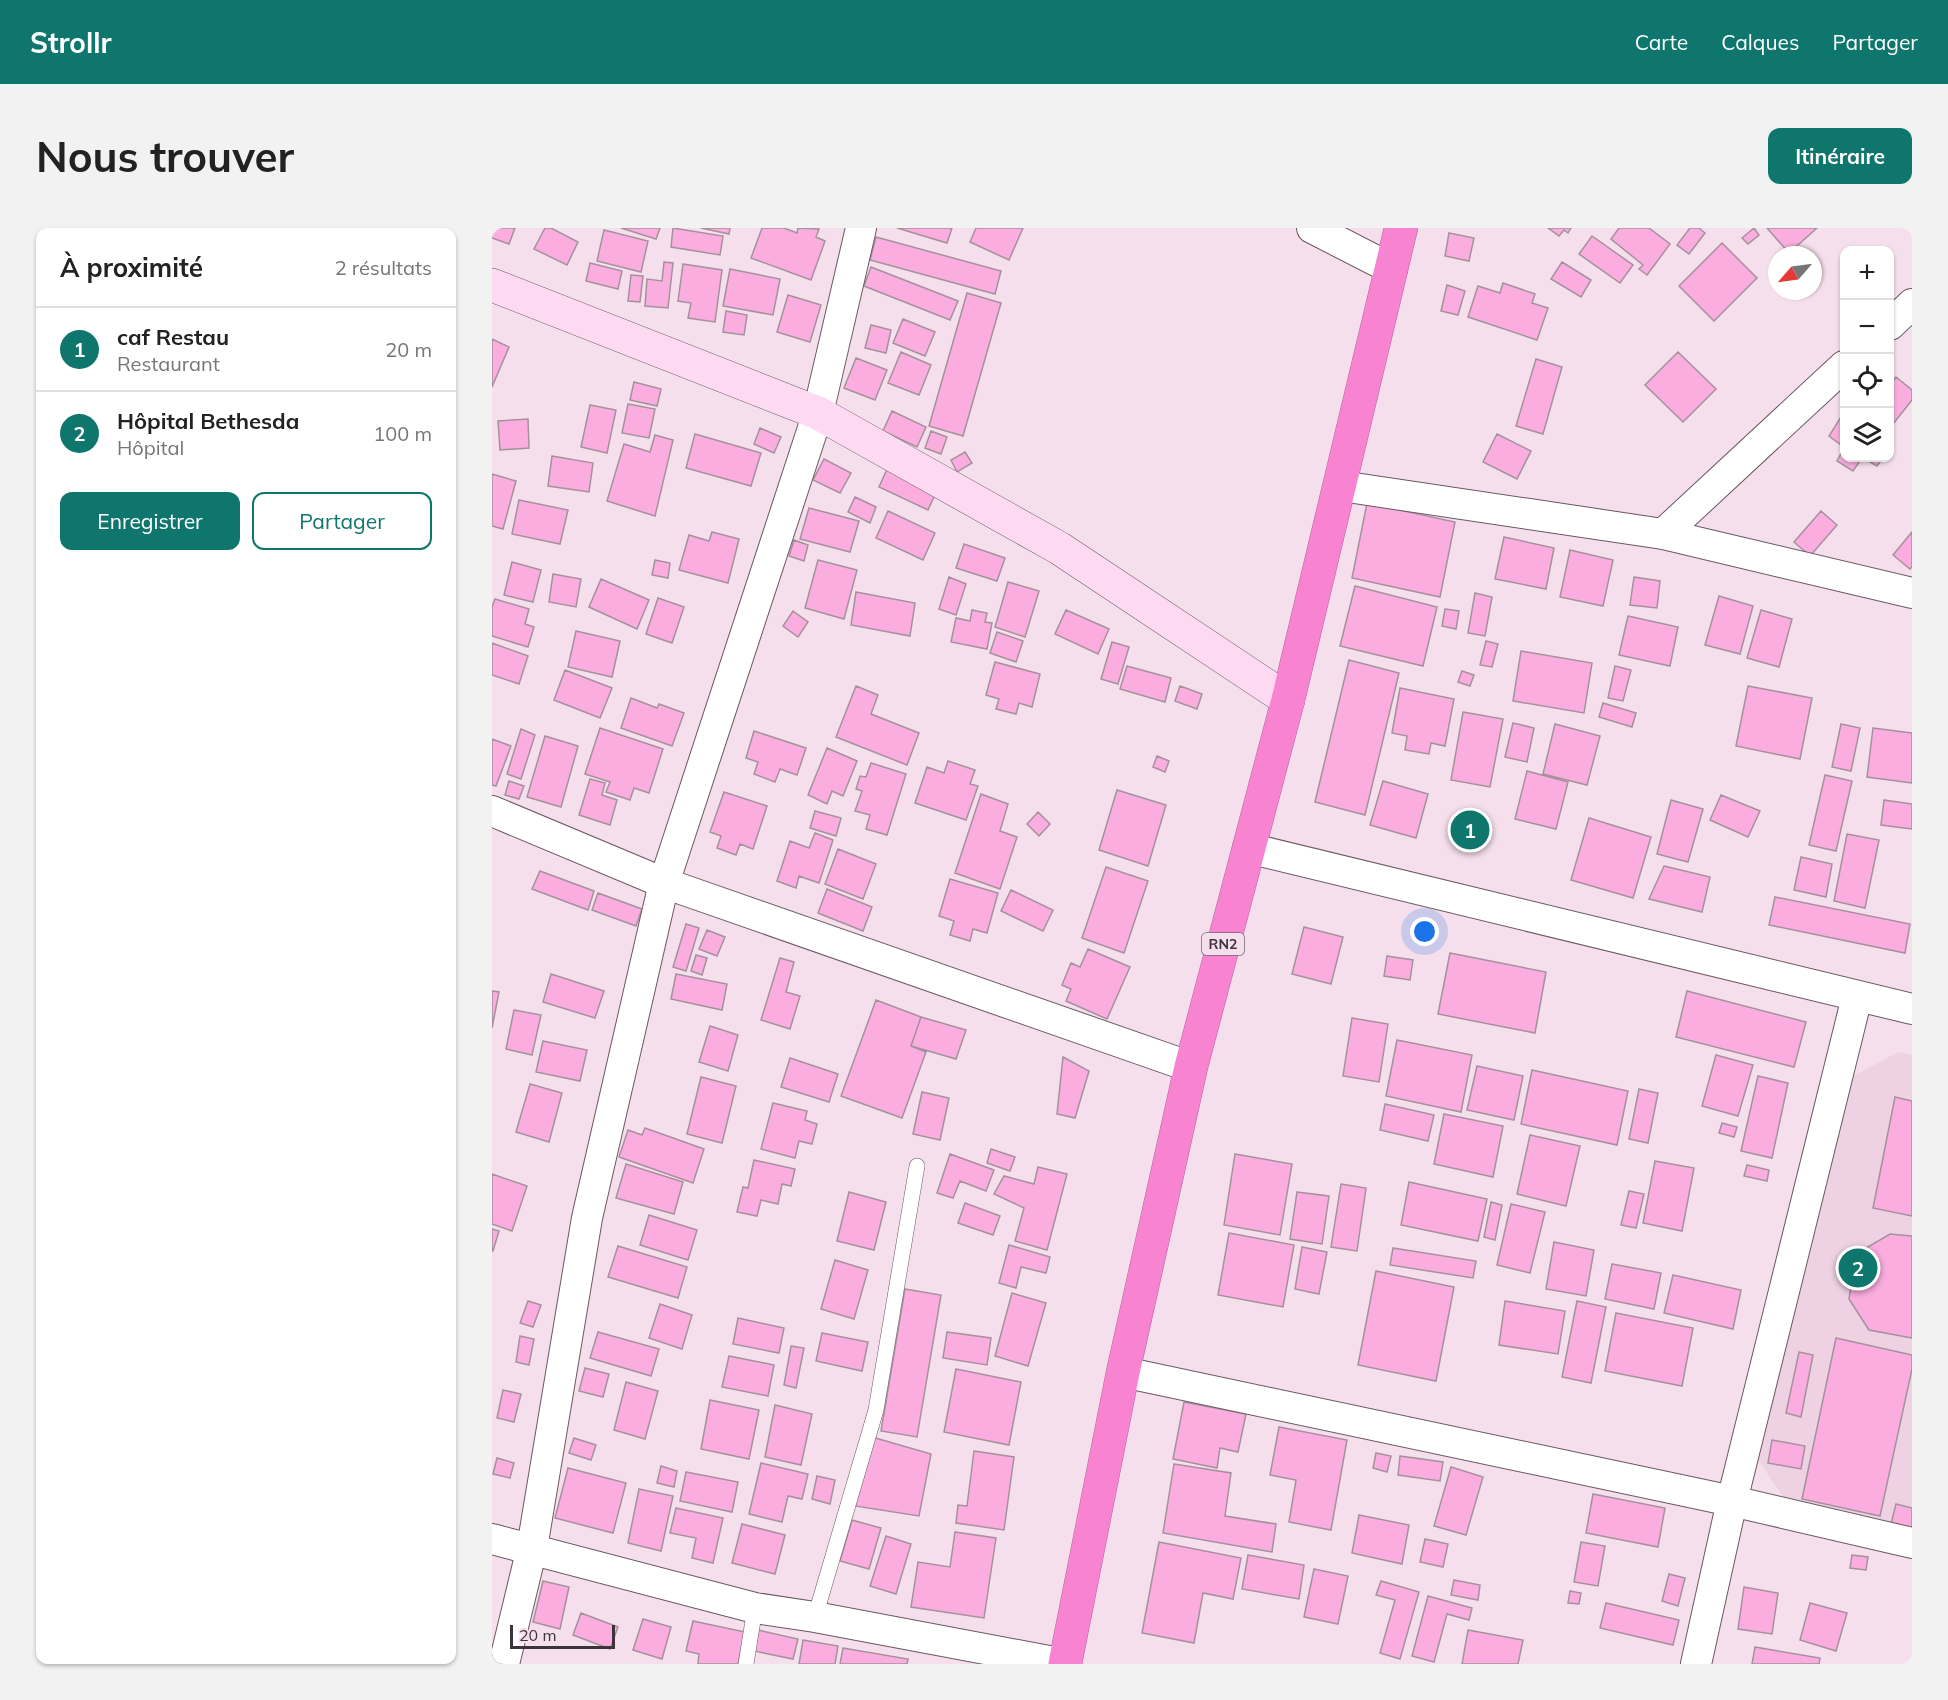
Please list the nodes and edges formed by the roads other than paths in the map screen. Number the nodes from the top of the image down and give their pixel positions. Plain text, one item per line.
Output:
1 (861, 228) edge
2 (1312, 228) edge
3 (1401, 228) edge
4 (1392, 269) junction
5 (492, 285) edge
6 (1912, 304) edge
7 (1894, 321) edge
8 (1840, 371) edge
9 (818, 413) junction
10 (1341, 486) junction
11 (1663, 534) junction
12 (1912, 593) edge
13 (1288, 700) junction
14 (492, 811) edge
15 (1248, 848) junction
16 (664, 883) junction
17 (1857, 997) junction
18 (1912, 1009) edge
19 (1191, 1067) junction
20 (917, 1166) dead end
21 (1123, 1372) junction
22 (1732, 1501) junction
23 (492, 1539) edge
24 (1912, 1543) edge
25 (532, 1548) junction
26 (755, 1608) junction
27 (815, 1617) junction
28 (504, 1664) edge
29 (746, 1664) edge
30 (1065, 1664) edge
31 (1696, 1664) edge

1 - 9 street
2 - 4 street
3 - 4 highway, RN2
4 - 10 highway, RN2
5 - 9 street
6 - 7 street
8 - 11 street
9 - 13 street
9 - 16 street
10 - 11 street
10 - 13 highway, RN2
11 - 12 street
13 - 15 highway, RN2
14 - 16 street
15 - 17 street
15 - 19 highway, RN2
16 - 19 street
16 - 25 street
17 - 18 street
17 - 22 street
19 - 21 highway, RN2
20 - 27 lane
21 - 22 street
21 - 30 highway, RN2
22 - 24 street
22 - 31 street
23 - 25 street
25 - 26 street
25 - 28 street
26 - 27 street
26 - 29 lane
27 - 30 street

